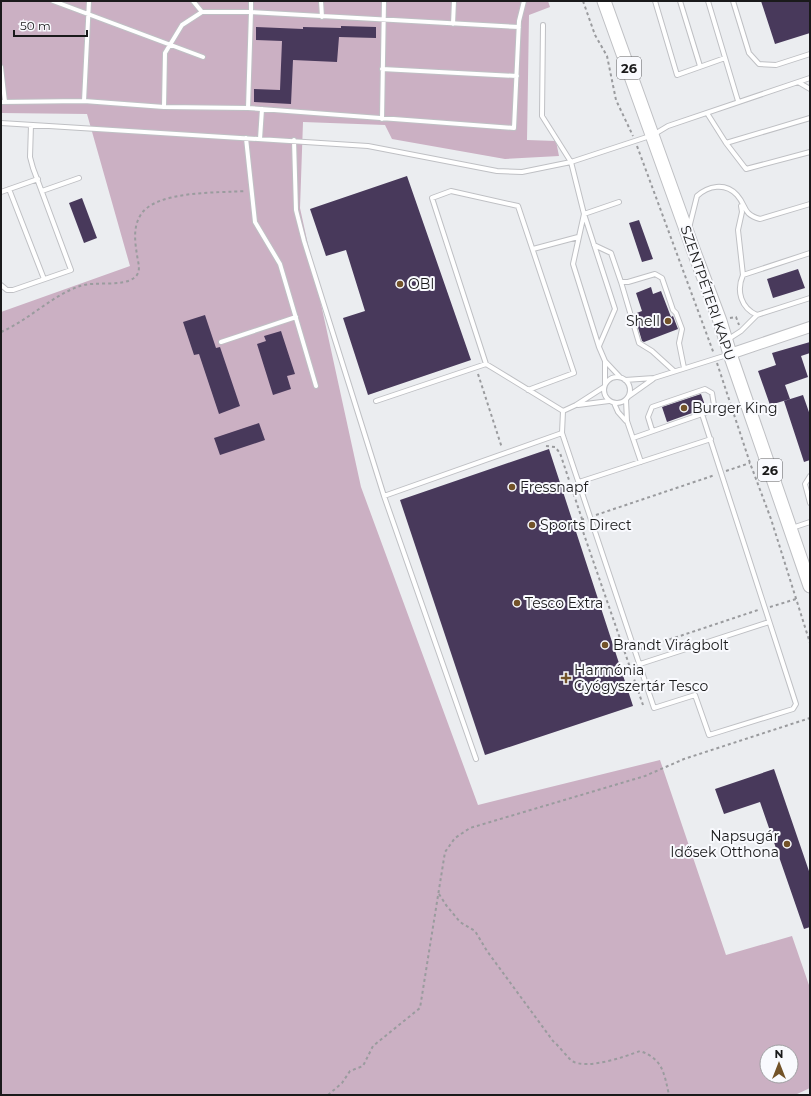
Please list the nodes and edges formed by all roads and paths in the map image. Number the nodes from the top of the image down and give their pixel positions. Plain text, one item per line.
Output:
1 (53, 1) edge
2 (89, 1) edge
3 (193, 1) edge
4 (251, 1) edge
5 (321, 1) edge
6 (384, 1) edge
7 (454, 1) edge
8 (524, 1) edge
9 (583, 1) edge
10 (604, 1) edge
11 (655, 1) edge
12 (680, 1) edge
13 (708, 1) edge
14 (733, 1) edge
15 (202, 12) junction
16 (251, 12) junction
17 (88, 14) junction
18 (322, 17) junction
19 (383, 20) junction
20 (453, 24) junction
21 (543, 25) dead end
22 (519, 27) junction
23 (169, 44) junction
24 (810, 54) edge
25 (203, 57) dead end
26 (726, 58) junction
27 (700, 66) junction
28 (1, 68) edge
29 (382, 69) junction
30 (517, 76) junction
31 (810, 78) edge
32 (798, 82) junction
33 (810, 89) edge
34 (84, 100) junction
35 (738, 101) junction
36 (3, 102) edge
37 (164, 106) junction
38 (248, 108) junction
39 (262, 109) junction
40 (707, 113) junction
41 (810, 118) edge
42 (382, 119) junction
43 (1, 123) edge
44 (31, 124) junction
45 (653, 135) junction
46 (246, 138) junction
47 (260, 139) junction
48 (294, 140) junction
49 (635, 142) junction
50 (726, 143) junction
51 (810, 152) edge
52 (571, 162) junction
53 (79, 178) dead end
54 (38, 179) junction
55 (9, 189) junction
56 (42, 191) junction
57 (251, 191) junction
58 (1, 192) edge
59 (741, 201) junction
60 (619, 202) dead end
61 (810, 204) edge
62 (584, 214) junction
63 (687, 233) junction
64 (578, 236) junction
65 (594, 245) junction
66 (533, 249) junction
67 (810, 253) edge
68 (743, 275) junction
69 (44, 279) junction
70 (621, 282) junction
71 (1, 285) edge
72 (810, 298) edge
73 (757, 315) junction
74 (296, 317) junction
75 (810, 327) edge
76 (1, 332) edge
77 (727, 340) junction
78 (221, 342) dead end
79 (599, 347) junction
80 (730, 354) junction
81 (716, 358) junction
82 (605, 361) junction
83 (486, 364) junction
84 (476, 367) junction
85 (684, 368) junction
86 (674, 371) junction
87 (620, 377) junction
88 (654, 378) junction
89 (625, 380) junction
90 (316, 386) dead end
91 (604, 386) junction
92 (528, 390) junction
93 (627, 398) junction
94 (376, 401) dead end
95 (609, 401) junction
96 (614, 403) junction
97 (576, 405) junction
98 (563, 411) junction
99 (702, 414) junction
100 (627, 421) junction
101 (652, 430) junction
102 (562, 433) junction
103 (633, 438) junction
104 (711, 439) junction
105 (545, 446) dead end
106 (504, 454) junction
107 (641, 462) junction
108 (750, 463) junction
109 (721, 472) junction
110 (810, 476) edge
111 (579, 482) junction
112 (384, 496) junction
113 (810, 502) edge
114 (590, 516) junction
115 (582, 519) junction
116 (810, 522) edge
117 (790, 529) junction
118 (810, 586) edge
119 (796, 599) junction
120 (765, 608) junction
121 (769, 622) junction
122 (810, 643) edge
123 (635, 650) junction
124 (626, 654) junction
125 (640, 664) junction
126 (643, 704) dead end
127 (810, 718) edge
128 (476, 759) dead end
129 (438, 893) junction
130 (328, 1095) edge
131 (669, 1095) edge

1 - 17 lane
2 - 17 lane
3 - 15 lane
4 - 16 lane
5 - 18 lane
6 - 19 lane
7 - 20 lane
8 - 22 lane
9 - 49 path
10 - 45 main road, SZENTPÉTERI KAPU / 26
11 - 27 lane
12 - 27 lane
13 - 26 lane
14 - 24 lane
15 - 16 lane
15 - 23 lane
16 - 18 lane
16 - 38 lane
17 - 23 lane
17 - 34 lane
18 - 19 lane
19 - 20 lane
19 - 29 lane
20 - 22 lane
21 - 52 lane
22 - 30 lane
23 - 25 lane
23 - 37 lane
26 - 27 lane
26 - 35 lane
28 - 36 lane
29 - 30 lane
29 - 42 lane
30 - 42 lane
31 - 32 lane
32 - 33 lane
32 - 35 lane
34 - 36 lane
34 - 37 lane
35 - 40 lane
37 - 38 lane
38 - 39 lane
39 - 42 lane
39 - 47 lane
40 - 45 lane
40 - 50 lane
41 - 50 lane
43 - 44 lane
44 - 46 lane
44 - 54 lane
45 - 49 lane
45 - 63 main road, SZENTPÉTERI KAPU / 26
46 - 47 lane
46 - 57 lane
47 - 48 lane
48 - 52 lane
48 - 112 lane
49 - 52 lane
49 - 81 path
50 - 51 lane
52 - 62 lane
53 - 56 lane
54 - 55 lane
54 - 56 lane
55 - 58 lane
55 - 69 lane
56 - 69 lane
57 - 74 lane
57 - 76 path
59 - 61 lane
59 - 63 lane
59 - 68 lane
60 - 62 lane
62 - 64 lane
62 - 65 lane
63 - 77 main road, SZENTPÉTERI KAPU / 26
64 - 66 lane
64 - 79 lane
65 - 70 lane
65 - 79 lane
66 - 83 lane
66 - 92 lane
67 - 68 lane
68 - 73 lane
69 - 71 lane
70 - 85 lane
70 - 86 lane
72 - 73 lane
73 - 77 lane
74 - 78 lane
74 - 90 lane
75 - 80 street
77 - 80 main road, SZENTPÉTERI KAPU / 26
79 - 82 lane
80 - 81 lane
80 - 117 main road, SZENTPÉTERI KAPU / 26
81 - 85 lane
81 - 108 path
82 - 87 lane
82 - 91 lane
83 - 84 lane
83 - 92 lane
84 - 94 lane
84 - 106 path
85 - 86 lane
86 - 88 lane
87 - 89 lane
87 - 91 lane
88 - 89 lane
88 - 93 lane
89 - 93 lane
91 - 95 lane
91 - 97 lane
92 - 98 lane
93 - 96 lane
93 - 100 lane
95 - 96 lane
95 - 97 lane
96 - 100 lane
97 - 98 lane
98 - 102 lane
99 - 101 lane
99 - 101 lane
99 - 104 lane
100 - 103 lane
101 - 103 lane
102 - 106 lane
102 - 111 lane
103 - 107 lane
104 - 107 lane
104 - 109 lane
105 - 115 path
106 - 112 lane
107 - 111 lane
108 - 109 path
108 - 119 path
109 - 114 path
109 - 120 lane
110 - 113 lane
111 - 114 lane
112 - 128 lane
114 - 115 path
114 - 123 lane
115 - 124 path
116 - 117 lane
117 - 118 main road, SZENTPÉTERI KAPU / 26
119 - 120 path
119 - 122 path
120 - 121 lane
120 - 123 path
121 - 125 lane
121 - 125 lane
123 - 124 path
123 - 125 lane
124 - 126 path
127 - 129 path
129 - 130 path
129 - 131 path

